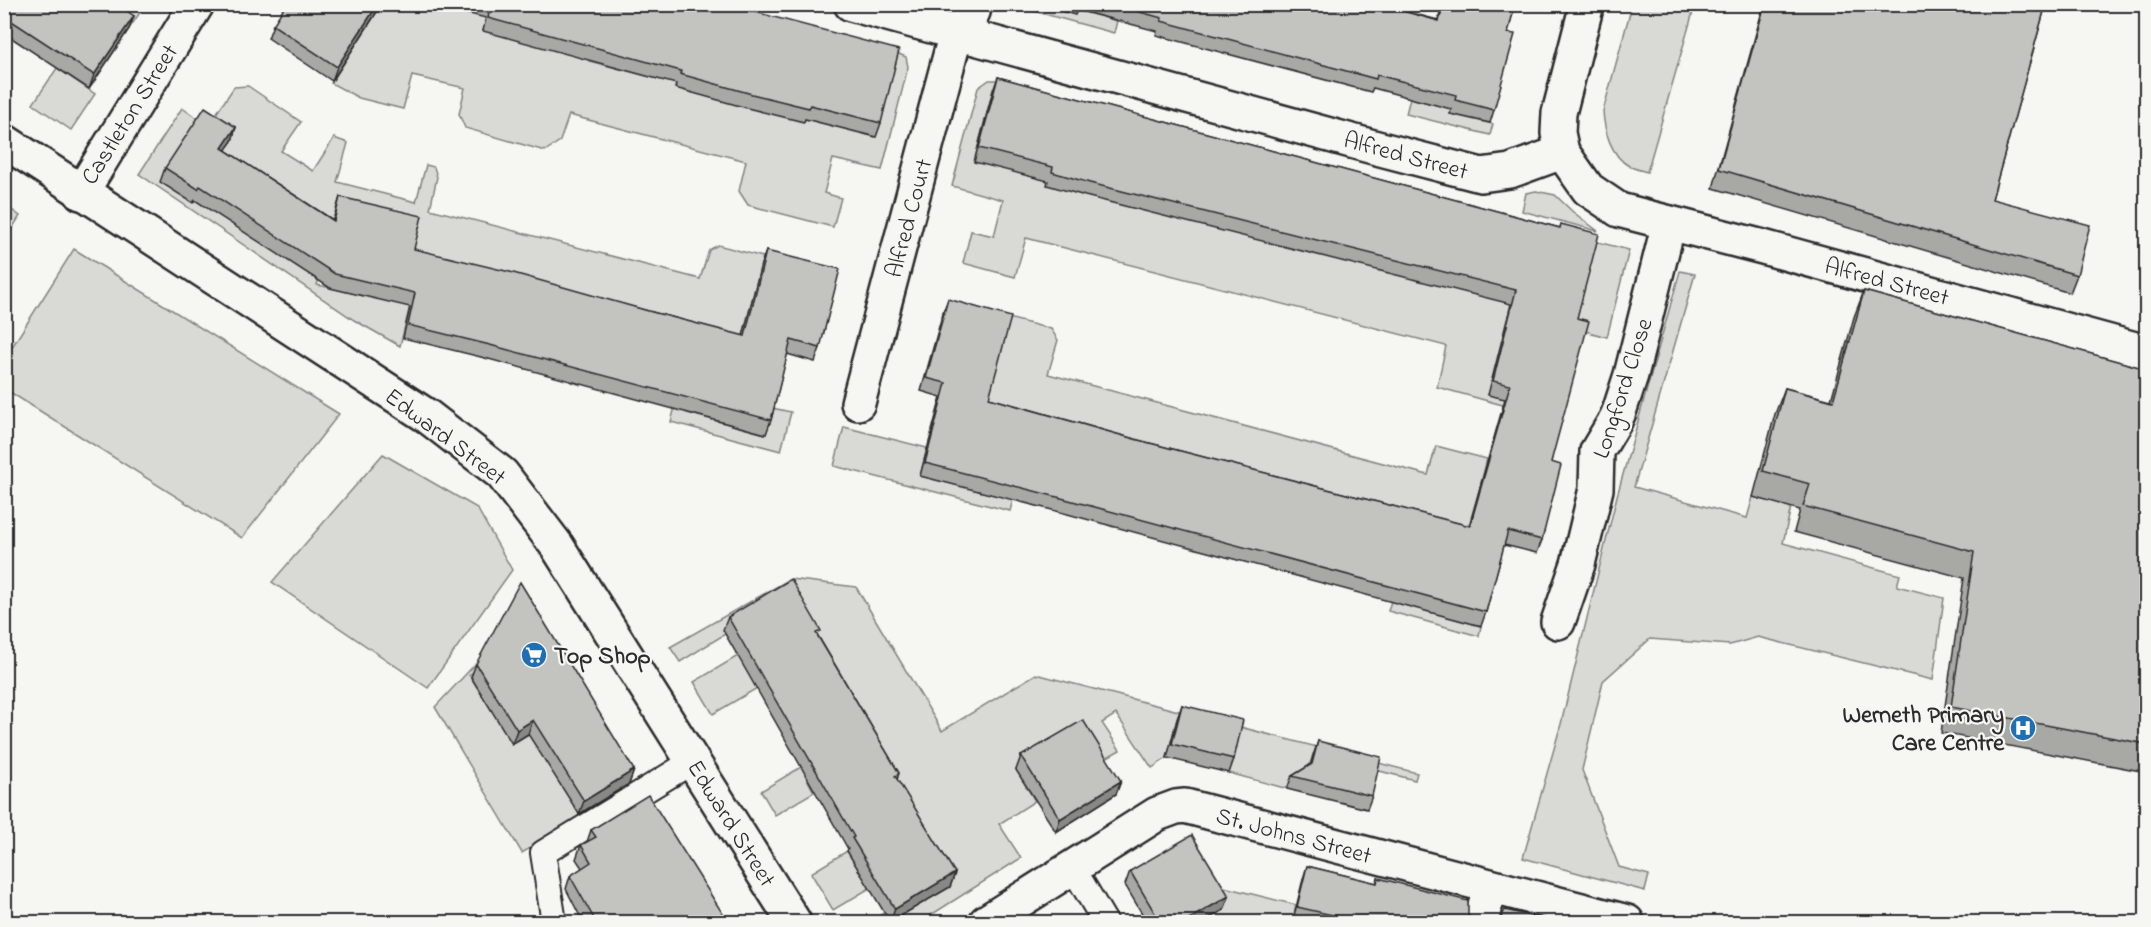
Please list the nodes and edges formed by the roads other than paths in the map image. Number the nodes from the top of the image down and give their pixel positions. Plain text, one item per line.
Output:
1 (197, 4) edge
2 (851, 4) edge
3 (975, 4) edge
4 (1587, 4) edge
5 (956, 33) junction
6 (4, 141) edge
7 (1562, 152) junction
8 (81, 193) junction
9 (1669, 223) junction
10 (2146, 352) edge
11 (858, 403) dead end
12 (1558, 622) dead end
13 (693, 761) junction
14 (1072, 868) junction
15 (1490, 887) junction
16 (554, 922) edge
17 (794, 922) edge
18 (987, 922) edge
19 (1105, 922) edge
20 (1481, 922) edge
21 (1627, 922) edge

1 - 8 street, Castleton Street
2 - 5 street, Alfred Street
3 - 5 street
4 - 7 street
5 - 7 street, Alfred Street
5 - 11 street, Alfred Court
6 - 8 street, Edward Street
7 - 9 street, Alfred Street
8 - 13 street, Edward Street
9 - 10 street, Alfred Street
9 - 12 street, Longford Close
13 - 16 lane
13 - 17 street, Edward Street
14 - 15 street, St. Johns Street
14 - 18 street, St. Johns Street
14 - 19 lane
15 - 20 street
15 - 21 street, St. Johns Street

